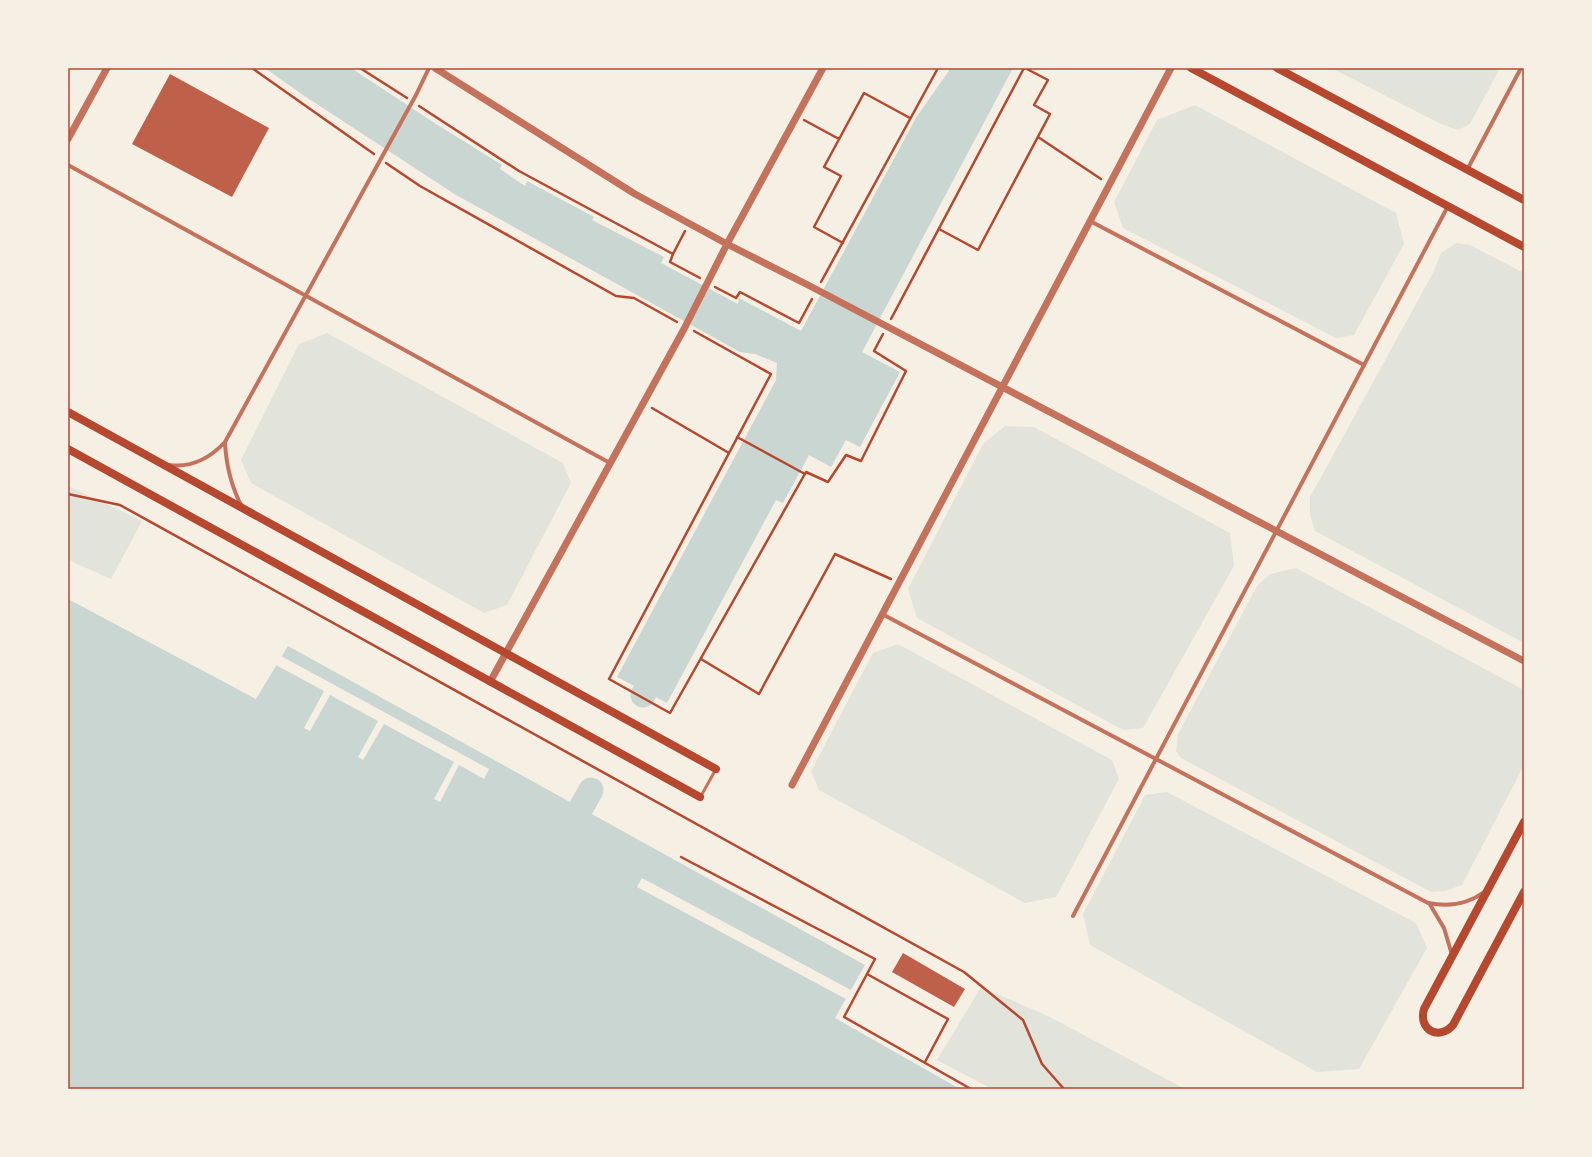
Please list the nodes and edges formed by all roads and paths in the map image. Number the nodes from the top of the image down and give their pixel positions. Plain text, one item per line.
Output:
1 (107, 68) edge
2 (252, 68) edge
3 (360, 68) edge
4 (429, 68) edge
5 (435, 68) edge
6 (823, 68) edge
7 (938, 68) edge
8 (1025, 68) edge
9 (1171, 68) edge
10 (1191, 68) edge
11 (1277, 68) edge
12 (1521, 68) edge
13 (796, 116) junction
14 (910, 118) junction
15 (1038, 137) junction
16 (68, 139) edge
17 (839, 139) junction
18 (374, 154) dead end
19 (381, 159) dead end
20 (68, 165) edge
21 (1467, 170) junction
22 (1109, 185) junction
23 (1524, 200) edge
24 (1448, 206) junction
25 (1090, 221) junction
26 (689, 223) junction
27 (939, 230) junction
28 (842, 243) junction
29 (727, 244) junction
30 (1524, 247) edge
31 (673, 254) junction
32 (703, 280) dead end
33 (821, 283) dead end
34 (709, 284) dead end
35 (306, 295) junction
36 (814, 296) dead end
37 (889, 324) dead end
38 (685, 327) junction
39 (885, 331) dead end
40 (1364, 365) junction
41 (1002, 387) junction
42 (643, 403) junction
43 (68, 412) edge
44 (737, 437) junction
45 (225, 442) junction
46 (68, 449) edge
47 (729, 453) junction
48 (610, 463) junction
49 (162, 464) junction
50 (805, 474) junction
51 (68, 494) edge
52 (242, 508) junction
53 (1276, 531) junction
54 (899, 582) junction
55 (882, 614) junction
56 (506, 653) junction
57 (701, 659) junction
58 (1524, 661) edge
59 (490, 682) junction
60 (1156, 759) junction
61 (716, 769) joint
62 (792, 785) dead end
63 (700, 797) joint
64 (1524, 822) edge
65 (681, 857) dead end
66 (1488, 889) junction
67 (1524, 892) edge
68 (1428, 903) junction
69 (1073, 916) dead end
70 (1452, 956) junction
71 (867, 974) junction
72 (925, 1062) junction
73 (971, 1089) edge
74 (1064, 1089) edge

1 - 16 street
2 - 18 path
3 - 31 path
4 - 35 street
5 - 26 street
6 - 13 street
7 - 14 path
8 - 15 path
8 - 27 path
9 - 22 street
10 - 24 main road
11 - 21 main road
12 - 21 street
13 - 17 path
13 - 29 street
14 - 17 path
14 - 28 path
15 - 22 path
15 - 27 path
17 - 28 path
19 - 38 path
20 - 35 street
21 - 23 main road
22 - 25 street
24 - 30 main road
24 - 40 street
25 - 40 street
25 - 41 street
26 - 29 street
26 - 31 path
27 - 37 path
28 - 33 path
29 - 38 street
29 - 41 street
31 - 32 path
34 - 36 path
35 - 45 street
35 - 48 street
38 - 42 street
38 - 44 path
39 - 50 path
40 - 53 street
41 - 53 street
41 - 54 street
42 - 47 path
42 - 48 street
43 - 49 main road
44 - 47 path
44 - 50 path
45 - 49 street
45 - 52 street
46 - 59 main road
47 - 57 path
48 - 56 street
49 - 52 main road
50 - 57 path
51 - 74 path
52 - 56 main road
53 - 58 street
53 - 60 street
54 - 55 street
54 - 57 path
55 - 60 street
55 - 62 street
56 - 59 street
56 - 61 main road
59 - 63 main road
60 - 68 street
60 - 69 street
61 - 63 lane
64 - 66 main road
65 - 71 path
66 - 68 street
66 - 70 main road
67 - 70 main road
68 - 70 street
71 - 72 path
71 - 72 path
72 - 73 path

